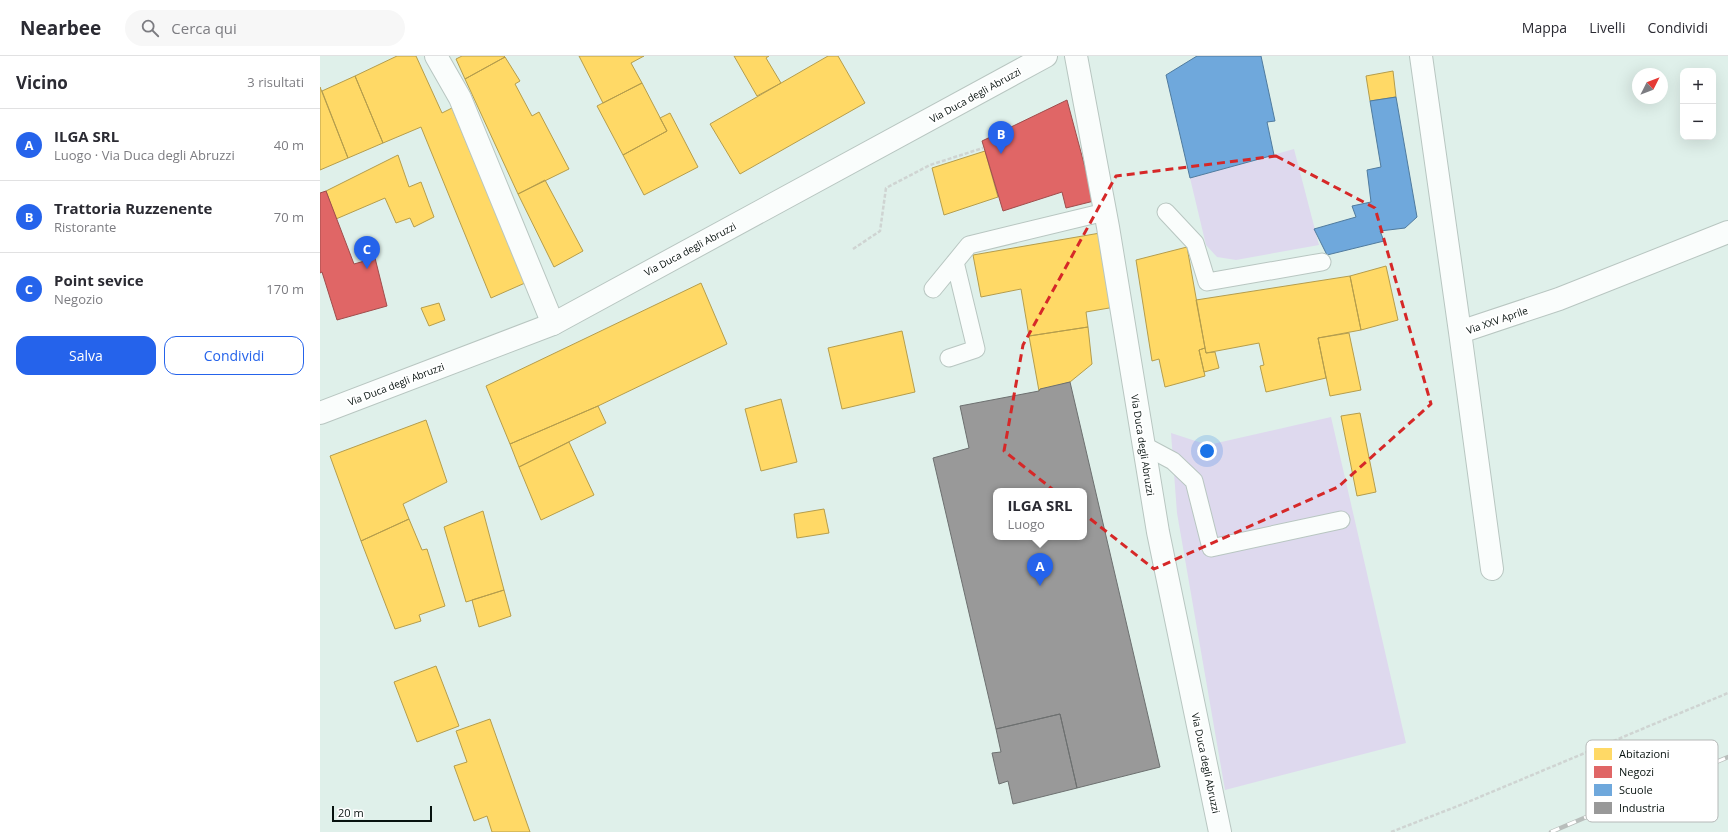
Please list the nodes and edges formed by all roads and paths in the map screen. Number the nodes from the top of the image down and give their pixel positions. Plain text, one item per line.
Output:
1 (436, 56) edge
2 (1046, 56) edge
3 (1076, 56) edge
4 (1421, 56) edge
5 (983, 148) dead end
6 (1105, 212) junction
7 (1166, 212) dead end
8 (1727, 236) edge
9 (853, 249) dead end
10 (955, 262) junction
11 (1322, 262) dead end
12 (933, 289) dead end
13 (553, 324) junction
14 (1460, 332) junction
15 (949, 358) dead end
16 (320, 413) edge
17 (1143, 445) junction
18 (1341, 520) dead end
19 (1492, 570) dead end
20 (1728, 692) edge
21 (1614, 740) edge
22 (1586, 752) edge
23 (1220, 832) edge
24 (1391, 832) edge

1 - 13 street
2 - 13 street, Via Duca degli Abruzzi
3 - 6 street, Via Duca degli Abruzzi
4 - 14 street, Via XXV Aprile
5 - 9 path
6 - 10 lane
6 - 17 street, Via Duca degli Abruzzi
7 - 11 lane
8 - 14 street, Via XXV Aprile
10 - 12 lane
10 - 15 lane
13 - 16 street, Via Duca degli Abruzzi
14 - 19 street
17 - 18 lane
17 - 23 street, Via Duca degli Abruzzi
20 - 21 path
22 - 24 path

